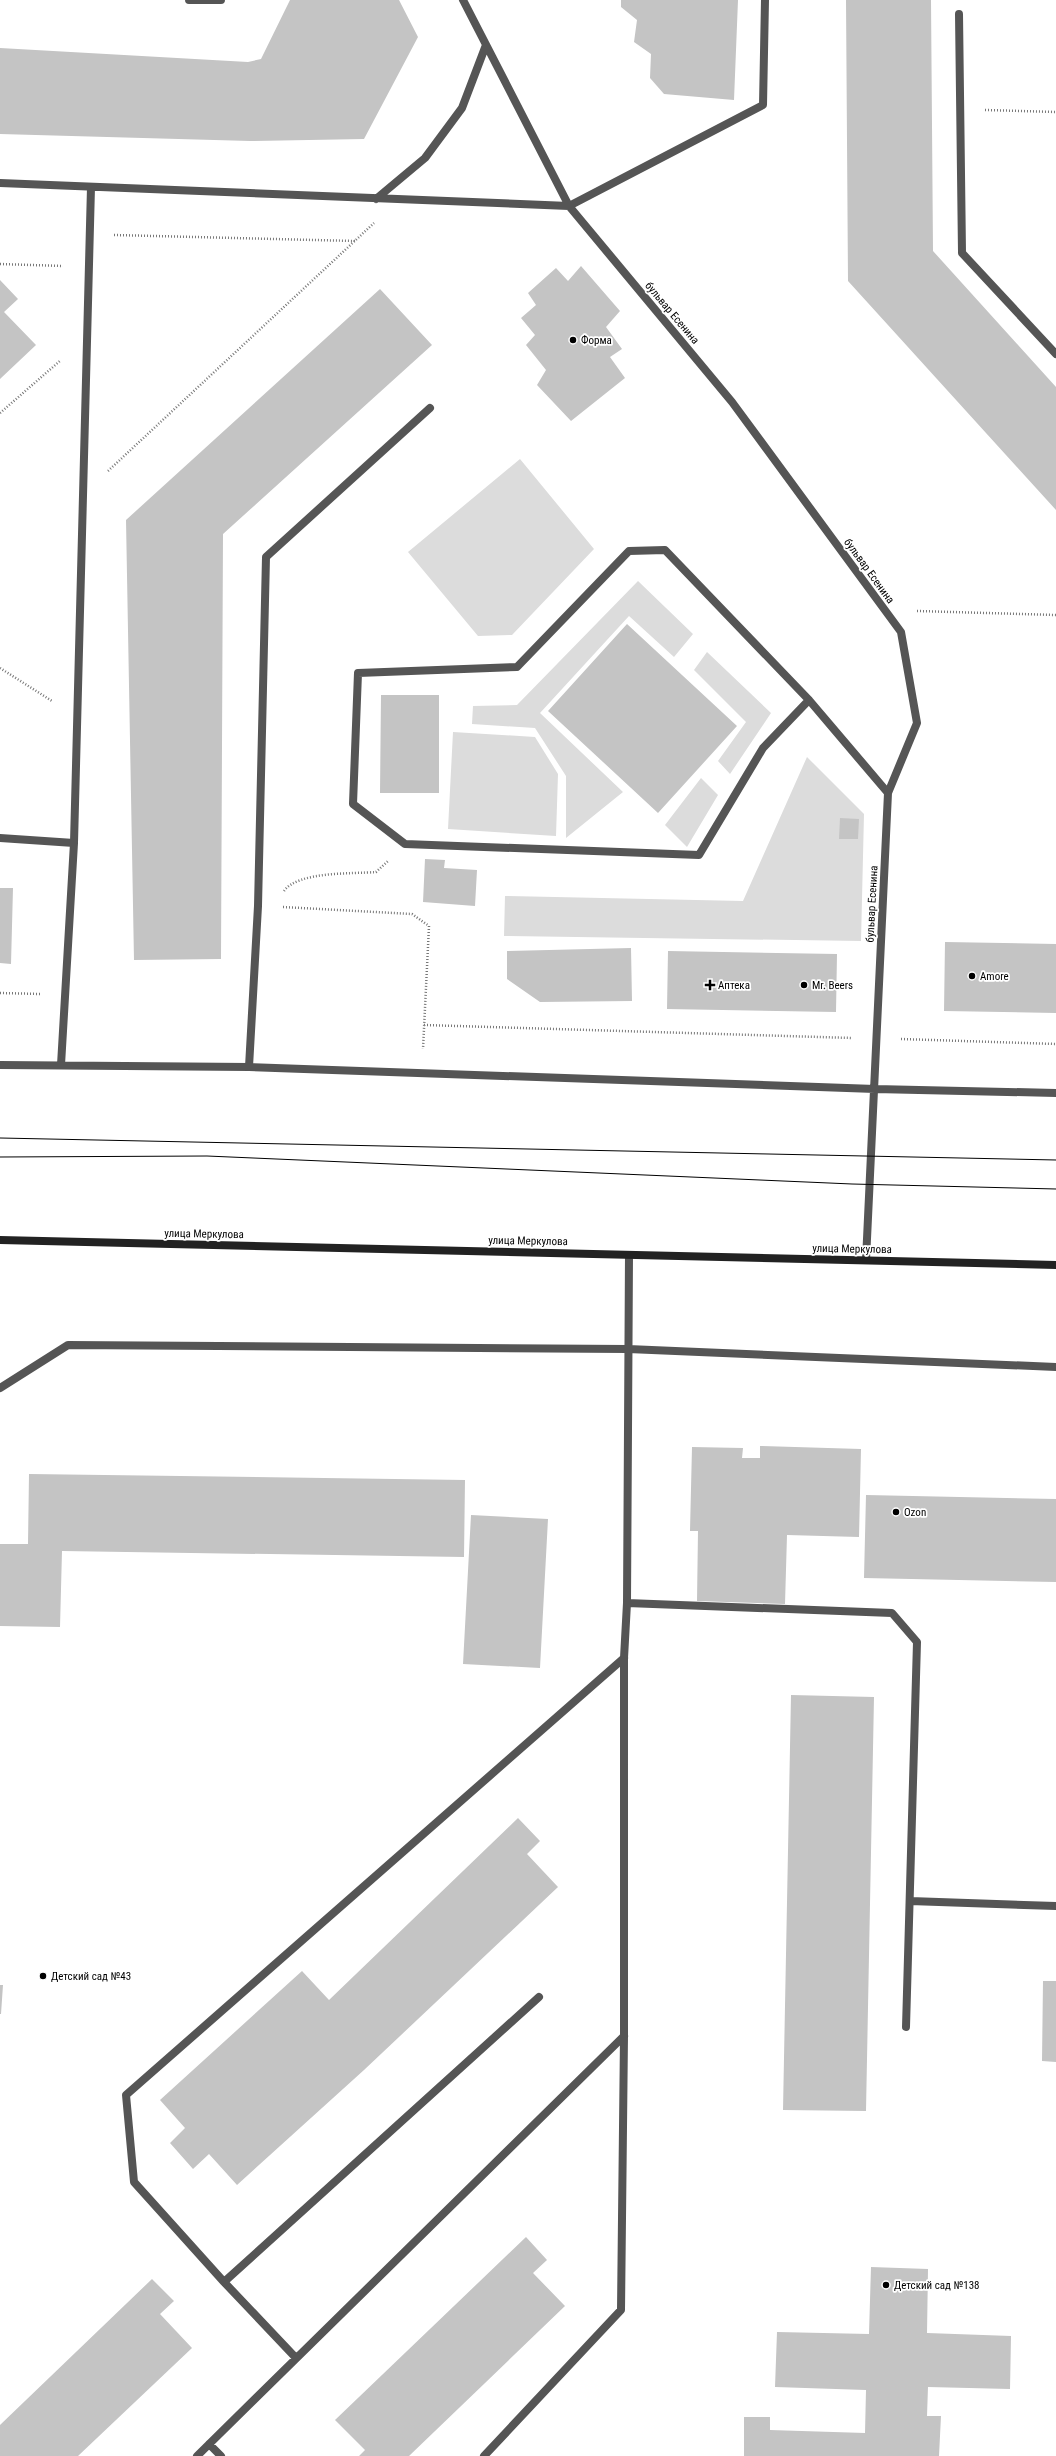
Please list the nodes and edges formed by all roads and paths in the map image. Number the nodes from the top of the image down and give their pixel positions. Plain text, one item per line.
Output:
1 (189, 0) edge
2 (221, 0) edge
3 (463, 0) edge
4 (765, 0) edge
5 (959, 14) dead end
6 (486, 45) junction
7 (960, 109) junction
8 (1056, 112) edge
9 (0, 183) edge
10 (91, 187) junction
11 (376, 199) junction
12 (400, 199) junction
13 (569, 206) junction
14 (90, 234) junction
15 (355, 241) junction
16 (0, 264) edge
17 (89, 267) junction
18 (88, 336) junction
19 (1056, 354) edge
20 (430, 408) dead end
21 (0, 412) edge
22 (83, 494) junction
23 (884, 610) junction
24 (1056, 615) edge
25 (0, 668) edge
26 (809, 700) junction
27 (77, 717) junction
28 (888, 793) junction
29 (0, 838) edge
30 (74, 843) junction
31 (405, 844) junction
32 (258, 906) junction
33 (274, 907) junction
34 (0, 993) edge
35 (65, 995) junction
36 (424, 1025) junction
37 (877, 1038) junction
38 (1056, 1044) edge
39 (0, 1065) edge
40 (61, 1065) junction
41 (249, 1067) junction
42 (422, 1072) junction
43 (875, 1089) junction
44 (1056, 1093) edge
45 (0, 1240) edge
46 (629, 1255) junction
47 (866, 1260) junction
48 (1056, 1265) edge
49 (628, 1349) junction
50 (1056, 1367) edge
51 (0, 1388) edge
52 (626, 1603) junction
53 (624, 1658) junction
54 (910, 1901) junction
55 (1056, 1906) edge
56 (539, 1997) dead end
57 (906, 2027) dead end
58 (624, 2036) junction
59 (224, 2282) junction
60 (296, 2358) junction
61 (209, 2444) junction
62 (197, 2456) edge
63 (221, 2456) edge
64 (484, 2456) edge

1 - 2 lane
3 - 6 lane, бульвар Есенина
4 - 13 lane
5 - 7 lane
6 - 11 lane
6 - 13 lane, бульвар Есенина
7 - 8 path
7 - 19 lane
9 - 10 lane
10 - 11 lane
10 - 14 lane
11 - 12 lane
12 - 13 lane
12 - 15 path
13 - 23 lane, бульвар Есенина
14 - 15 path
14 - 17 lane
15 - 22 path
16 - 17 path
17 - 18 lane
18 - 21 path
18 - 22 lane
20 - 32 lane
22 - 27 lane
23 - 24 path
23 - 28 lane, бульвар Есенина
25 - 27 path
26 - 28 lane
26 - 31 lane
26 - 31 lane
27 - 30 lane
28 - 37 lane, бульвар Есенина
29 - 30 lane
30 - 35 lane
31 - 33 path
32 - 33 path
32 - 41 lane
33 - 36 path
34 - 35 path
35 - 40 lane
36 - 37 path
36 - 42 path
37 - 38 path
37 - 43 lane, бульвар Есенина
39 - 40 lane
40 - 41 lane
41 - 42 lane
42 - 43 lane
43 - 44 lane
43 - 47 lane, бульвар Есенина
45 - 46 street, улица Меркулова
46 - 47 street, улица Меркулова
46 - 49 lane
47 - 48 street, улица Меркулова
49 - 50 lane
49 - 51 lane
49 - 52 lane
52 - 53 lane
52 - 54 lane
53 - 58 lane
53 - 59 lane
54 - 55 lane
54 - 57 lane
56 - 59 lane
58 - 60 lane
58 - 64 lane
59 - 60 lane
60 - 61 lane
61 - 62 lane
61 - 63 lane

